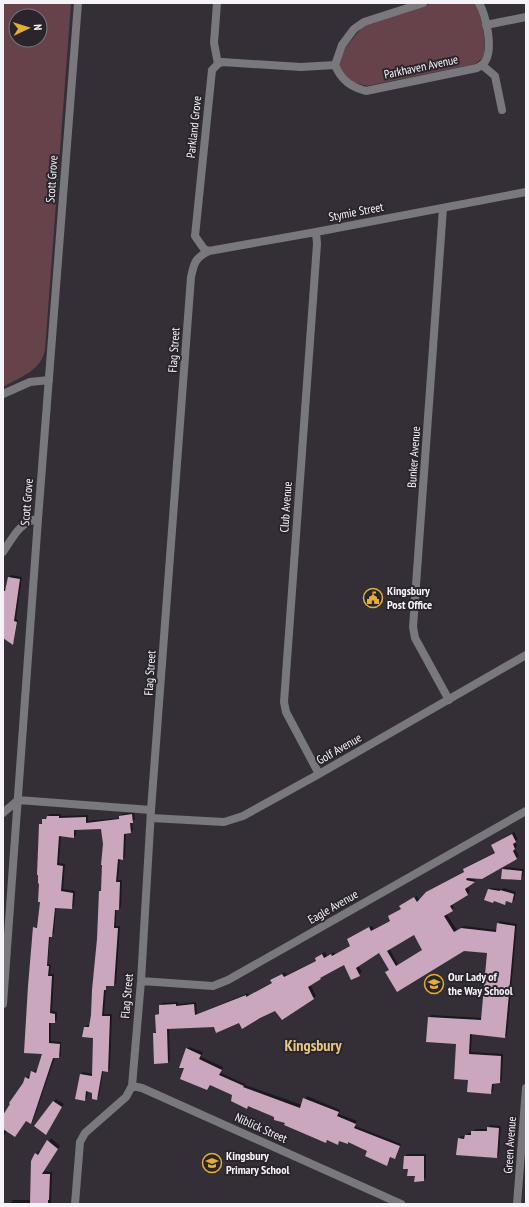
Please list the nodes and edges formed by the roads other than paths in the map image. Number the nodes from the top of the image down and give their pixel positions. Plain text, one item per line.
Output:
1 (78, 3) edge
2 (217, 3) edge
3 (423, 3) edge
4 (479, 3) edge
5 (526, 17) edge
6 (486, 25) junction
7 (218, 64) junction
8 (335, 65) junction
9 (482, 65) junction
10 (502, 110) dead end
11 (526, 192) edge
12 (443, 208) junction
13 (316, 232) junction
14 (209, 251) junction
15 (194, 262) joint
16 (49, 380) junction
17 (3, 394) edge
18 (38, 519) junction
19 (3, 552) edge
20 (526, 655) edge
21 (449, 700) junction
22 (319, 774) junction
23 (18, 800) junction
24 (526, 811) edge
25 (3, 814) edge
26 (151, 814) junction
27 (141, 981) junction
28 (3, 1004) edge
29 (132, 1086) junction
30 (526, 1088) edge
31 (75, 1204) edge
32 (401, 1204) edge
33 (517, 1204) edge

1 - 16 street, Scott Grove
2 - 7 street
3 - 8 street
4 - 6 street
5 - 6 street
6 - 9 street
7 - 8 street
7 - 14 street, Parkland Grove
8 - 9 street, Parkhaven Avenue
9 - 10 street
11 - 12 street, Stymie Street
12 - 13 street, Stymie Street
12 - 21 street, Bunker Avenue
13 - 14 street, Stymie Street
13 - 22 street, Club Avenue
14 - 15 street, Stymie Street
15 - 26 street, Flag Street
16 - 17 street
16 - 18 street, Scott Grove
18 - 19 street
18 - 23 street, Scott Grove
20 - 21 street, Golf Avenue
21 - 22 street, Golf Avenue
22 - 26 street, Golf Avenue
23 - 25 street
23 - 26 street, Golf Avenue
23 - 28 street, Scott Grove
24 - 27 street, Eagle Avenue
26 - 27 street, Flag Street
27 - 29 street, Flag Street
29 - 31 street
29 - 32 street, Niblick Street
30 - 33 street, Green Avenue

